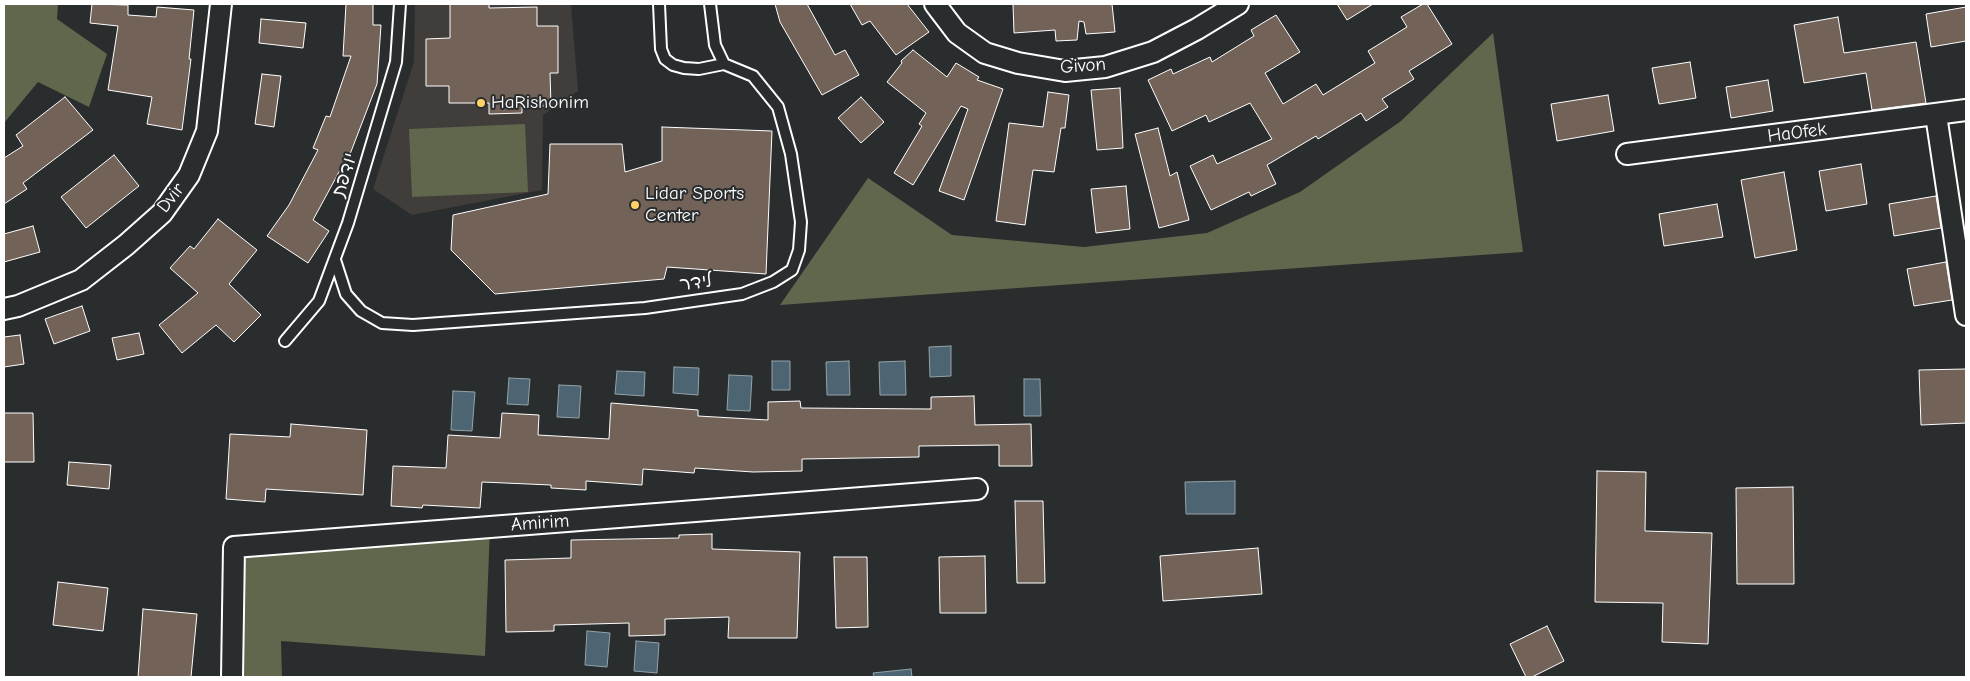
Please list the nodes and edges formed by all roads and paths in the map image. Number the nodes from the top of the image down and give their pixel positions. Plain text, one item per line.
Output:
1 (221, 4) edge
2 (400, 4) edge
3 (660, 4) edge
4 (710, 4) edge
5 (935, 4) edge
6 (1238, 4) edge
7 (724, 64) junction
8 (1966, 110) edge
9 (1936, 115) junction
10 (1627, 154) dead end
11 (336, 260) junction
12 (4, 309) edge
13 (1966, 315) edge
14 (285, 341) dead end
15 (977, 489) dead end
16 (232, 677) edge

1 - 12 street, Dvir
2 - 11 lane, יודפת
3 - 7 lane
4 - 7 lane
5 - 6 street, Givon
7 - 11 lane, לידר
8 - 9 street, HaOfek
9 - 10 street, HaOfek
9 - 13 street
11 - 14 lane, יודפת
15 - 16 street, Amirim

